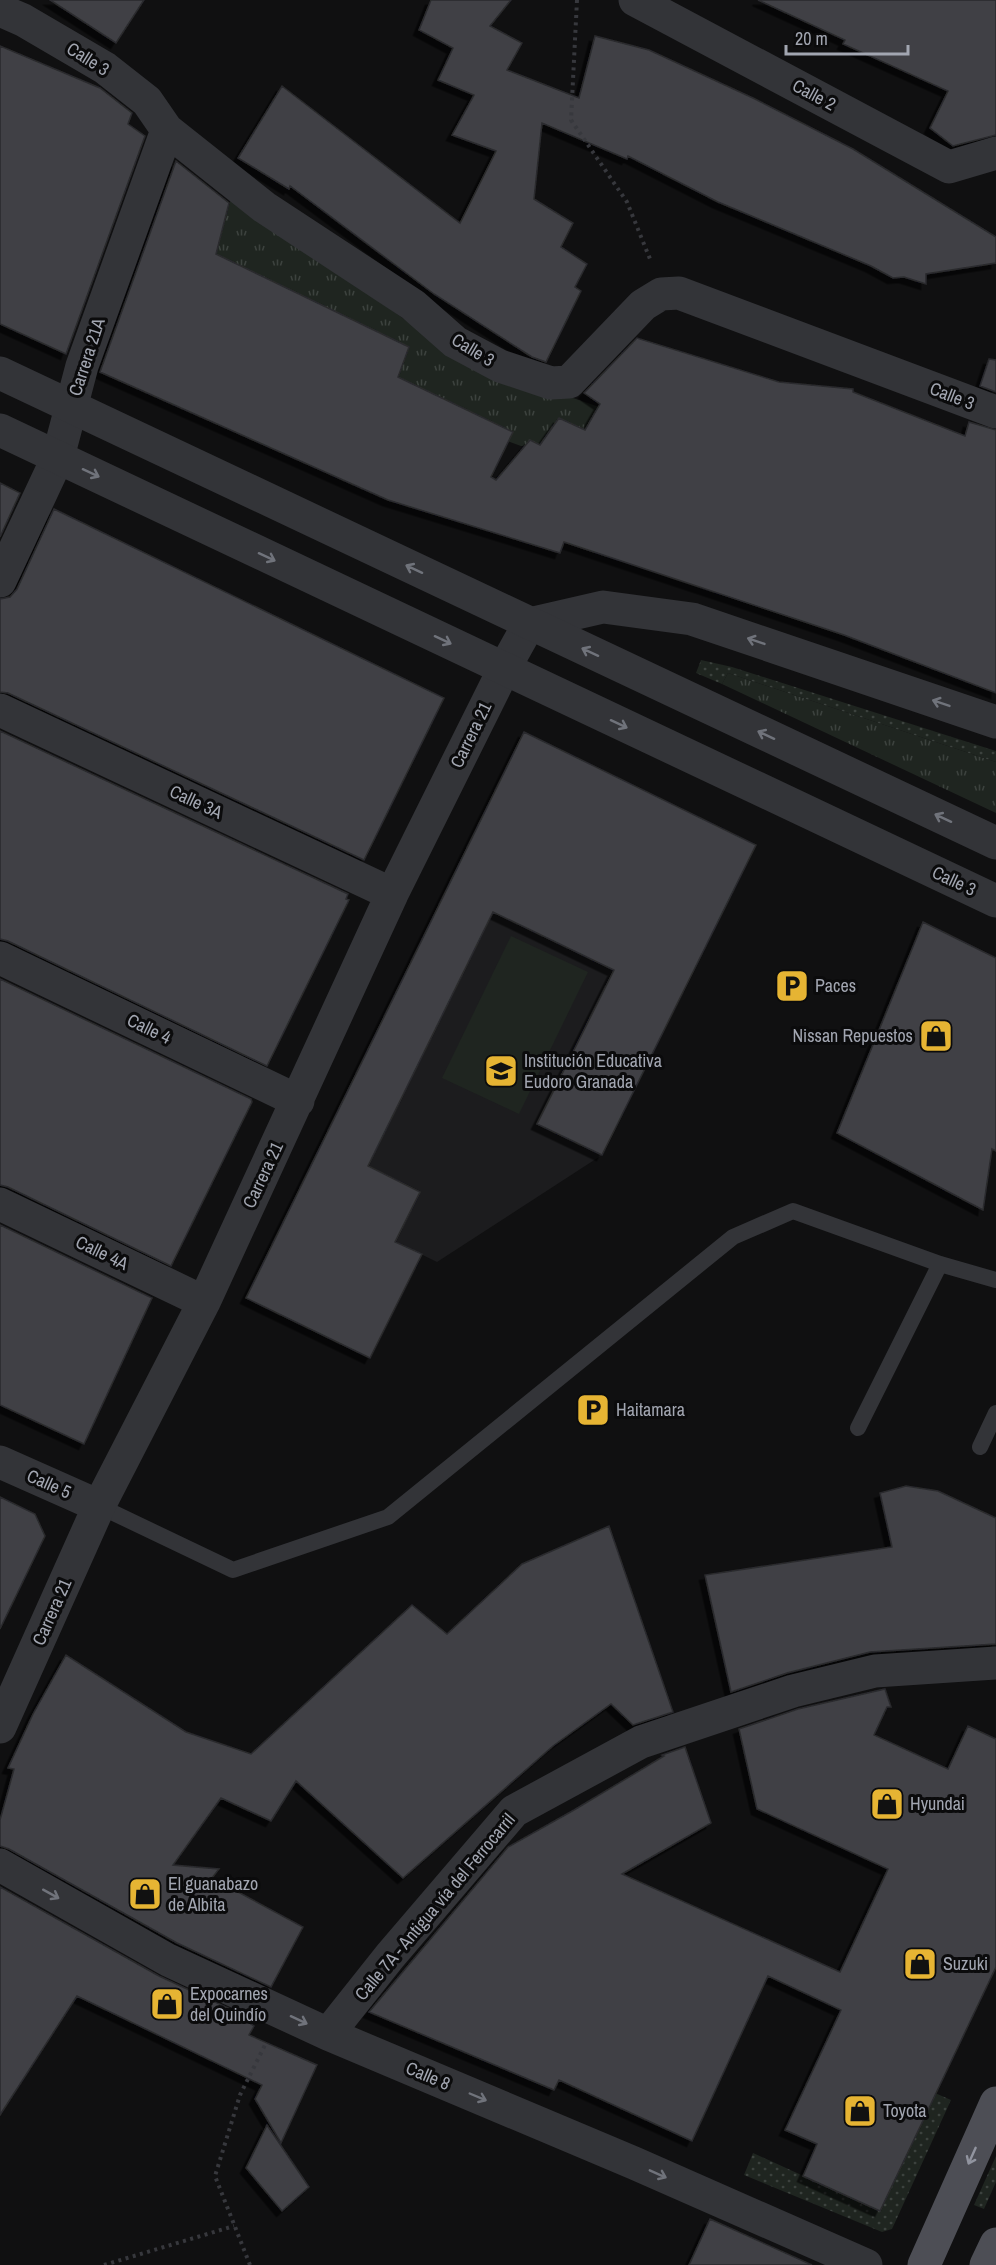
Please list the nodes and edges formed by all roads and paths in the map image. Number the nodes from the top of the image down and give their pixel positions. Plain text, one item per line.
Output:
1 (577, 0) edge
2 (635, 0) edge
3 (0, 10) edge
4 (167, 130) junction
5 (996, 153) edge
6 (661, 294) junction
7 (0, 373) edge
8 (71, 407) junction
9 (996, 412) edge
10 (0, 430) edge
11 (58, 457) junction
12 (0, 581) edge
13 (529, 624) junction
14 (504, 669) junction
15 (0, 710) edge
16 (996, 722) edge
17 (996, 843) edge
18 (392, 894) junction
19 (996, 901) edge
20 (0, 958) edge
21 (298, 1101) junction
22 (0, 1204) edge
23 (940, 1264) junction
24 (996, 1280) edge
25 (204, 1302) junction
26 (996, 1413) edge
27 (858, 1428) dead end
28 (980, 1447) dead end
29 (0, 1462) edge
30 (99, 1506) junction
31 (996, 1663) edge
32 (11, 1676) edge
33 (0, 1727) edge
34 (0, 1865) edge
35 (282, 2012) junction
36 (328, 2034) junction
37 (996, 2103) edge
38 (234, 2226) junction
39 (996, 2244) edge
40 (104, 2265) edge
41 (250, 2265) edge
42 (866, 2265) edge
43 (924, 2265) edge
44 (987, 2265) edge

1 - 6 path
2 - 5 street, Calle 2
3 - 4 street, Calle 3
4 - 6 street, Calle 3
4 - 8 street, Carrera 21A
6 - 9 street, Calle 3
7 - 8 street
8 - 11 street, Carrera 21A
13 -> 8 street
10 - 11 street, Calle 3
11 - 12 street, Carrera 21A
11 -> 14 street, Calle 3
13 - 14 street, Carrera 21
16 -> 13 street
17 -> 13 street
14 - 18 street, Carrera 21
14 -> 19 street, Calle 3
15 - 18 street, Calle 3A
18 - 21 street, Carrera 21
20 - 21 street, Calle 4
21 - 25 street, Carrera 21
22 - 25 street, Calle 4A
23 - 24 lane
23 - 27 lane
23 - 30 lane
25 - 30 street, Carrera 21
26 - 28 lane
29 - 30 street, Calle 5
30 - 32 street, Carrera 21
31 - 36 street, Calle 7A - Antigua vía del Ferrocarril
32 - 33 street, Carrera 21
34 -> 35 street, Calle 8
35 -> 36 street, Calle 8
35 - 38 path
36 -> 42 street, Calle 8
37 -> 43 main road
38 - 40 path
38 - 41 path
39 - 44 main road

